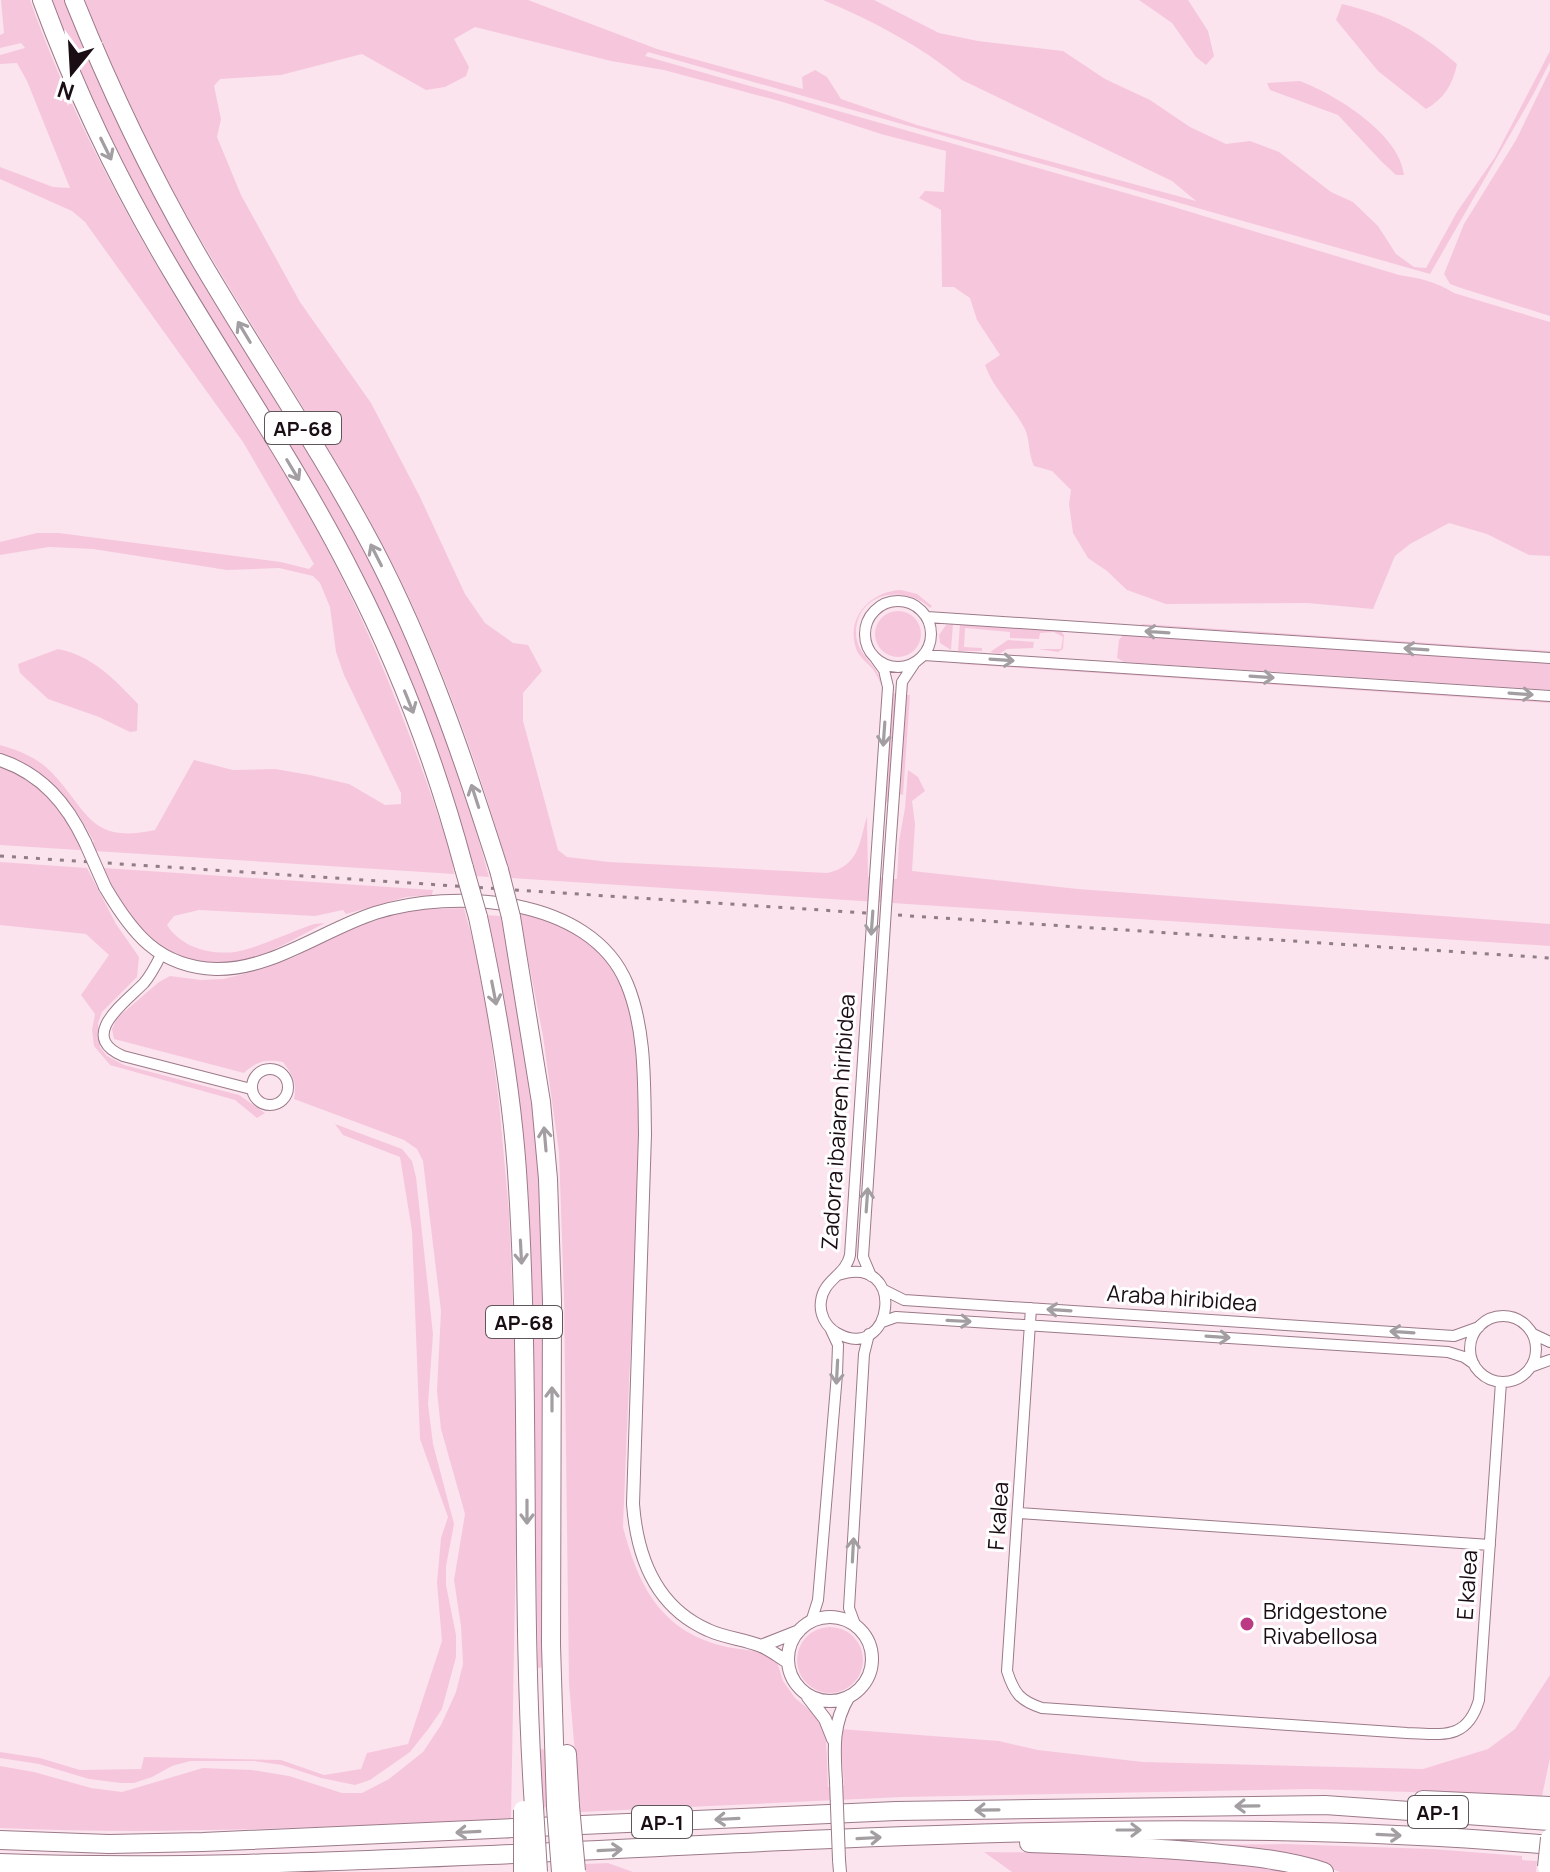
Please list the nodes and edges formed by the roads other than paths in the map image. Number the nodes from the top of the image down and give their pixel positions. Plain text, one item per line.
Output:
1 (42, 0) edge
2 (74, 0) edge
3 (927, 617) junction
4 (924, 655) junction
5 (1550, 658) edge
6 (876, 659) junction
7 (914, 664) junction
8 (1550, 696) edge
9 (0, 760) edge
10 (161, 955) junction
11 (251, 1089) dead end
12 (838, 1275) junction
13 (871, 1276) junction
14 (884, 1290) junction
15 (1031, 1308) junction
16 (882, 1322) junction
17 (1030, 1325) junction
18 (1479, 1327) junction
19 (830, 1329) junction
20 (869, 1334) junction
21 (1533, 1334) junction
22 (1550, 1342) edge
23 (1550, 1360) edge
24 (1474, 1364) junction
25 (1532, 1367) junction
26 (1501, 1382) junction
27 (1019, 1513) junction
28 (1490, 1545) junction
29 (811, 1622) junction
30 (856, 1627) junction
31 (799, 1631) junction
32 (761, 1646) junction
33 (788, 1662) junction
34 (803, 1691) junction
35 (849, 1696) junction
36 (1042, 1708) joint
37 (834, 1742) junction
38 (1325, 1805) junction
39 (1550, 1806) edge
40 (528, 1807) junction
41 (1550, 1821) edge
42 (967, 1834) junction
43 (1550, 1838) edge
44 (0, 1840) edge
45 (1550, 1845) edge
46 (0, 1863) edge
47 (839, 1866) edge
48 (1547, 1869) edge
49 (523, 1872) edge
50 (538, 1872) edge
51 (569, 1872) edge
52 (1324, 1872) edge

1 -> 40 highway, AP-68, bridge
51 -> 2 highway, AP-68, bridge
3 - 4 street
5 -> 3 street
3 - 6 street
4 - 7 street
4 -> 8 street
6 - 7 street
6 -> 12 street, Zadorra ibaiaren hiribidea, bridge
13 -> 7 street, Zadorra ibaiaren hiribidea, bridge
9 - 10 street, bridge
10 - 11 street
10 - 32 street
12 - 13 street
12 - 19 street
13 - 14 street
14 - 15 street, Araba hiribidea
14 - 16 street
15 - 17 street, F kalea
18 -> 15 street, Araba hiribidea
16 -> 17 street, Araba hiribidea
16 - 20 street
17 -> 24 street, Araba hiribidea
17 - 27 street, F kalea
18 - 21 street
18 - 24 street
19 - 20 street
19 -> 29 street
30 -> 20 street
21 - 22 street
21 - 25 street
23 - 25 street
24 - 26 street
25 - 26 street
26 - 28 street, E kalea
27 - 28 street
27 - 36 street, F kalea
28 - 36 street, E kalea
29 - 30 street
29 - 31 street
30 - 35 street
31 - 32 street
31 - 33 street
32 - 33 street
33 - 34 street
34 - 35 street
34 - 37 street
35 - 37 street
37 - 47 street, bridge
38 - 39 highway
38 - 41 highway, AP-1
38 -> 44 highway, AP-1
40 - 49 highway, bridge
40 - 50 highway, AP-68, bridge
42 -> 45 highway, AP-1
46 -> 42 highway, AP-1
42 - 52 highway
43 - 48 highway, bridge

